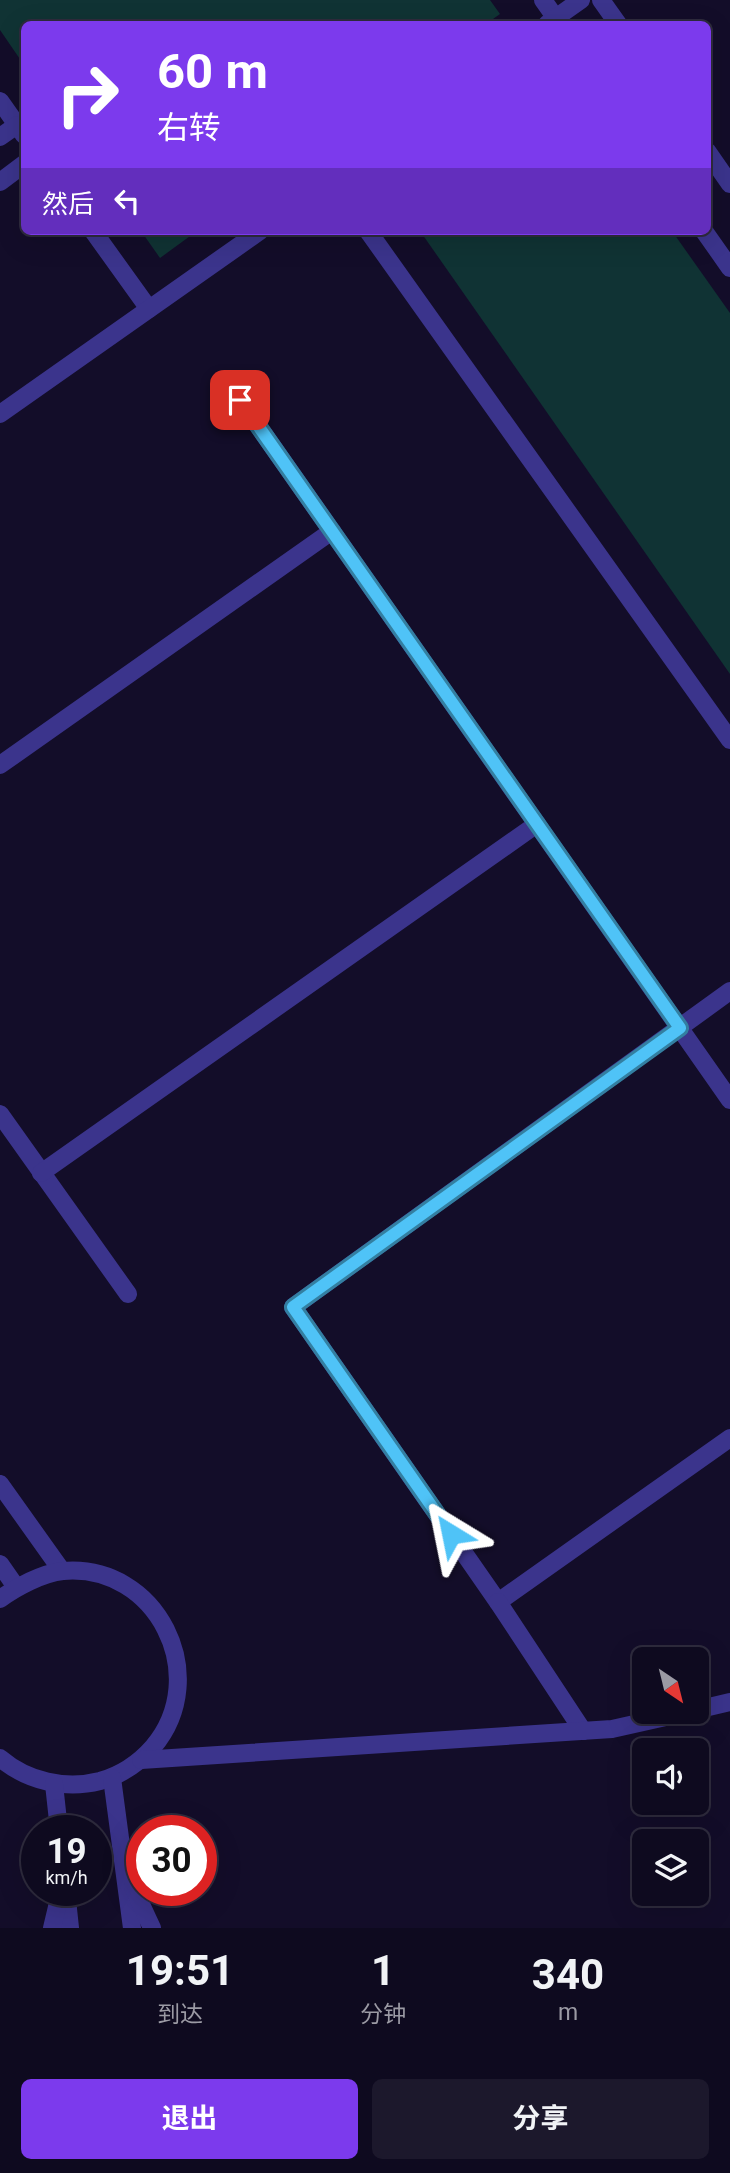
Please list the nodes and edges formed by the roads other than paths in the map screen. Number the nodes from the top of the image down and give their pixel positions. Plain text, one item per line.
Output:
1 (543, 0) edge
2 (581, 0) edge
3 (601, 0) edge
4 (554, 21) edge
5 (555, 21) edge
6 (616, 21) edge
7 (0, 101) edge
8 (21, 130) edge
9 (0, 137) edge
10 (711, 157) edge
11 (21, 166) edge
12 (0, 181) edge
13 (730, 184) edge
14 (96, 235) edge
15 (254, 235) edge
16 (371, 235) edge
17 (707, 235) edge
18 (730, 268) edge
19 (149, 309) junction
20 (240, 400) dead end
21 (0, 414) edge
22 (332, 531) junction
23 (730, 740) edge
24 (0, 765) edge
25 (537, 824) junction
26 (730, 991) edge
27 (680, 1028) junction
28 (730, 1100) edge
29 (0, 1114) edge
30 (41, 1172) junction
31 (128, 1294) dead end
32 (730, 1438) edge
33 (0, 1484) edge
34 (0, 1564) edge
35 (62, 1571) junction
36 (16, 1587) junction
37 (0, 1599) edge
38 (498, 1601) junction
39 (730, 1702) edge
40 (709, 1707) edge
41 (634, 1724) edge
42 (583, 1731) junction
43 (0, 1758) edge
44 (141, 1760) junction
45 (112, 1777) junction
46 (54, 1784) junction
47 (57, 1815) edge
48 (124, 1870) junction
49 (58, 1906) edge
50 (66, 1906) edge
51 (52, 1928) edge
52 (70, 1928) edge
53 (132, 1928) edge
54 (152, 1928) edge

1 - 4 street
2 - 5 street
3 - 6 street
7 - 8 street
8 - 9 street
10 - 13 street
11 - 12 street
14 - 19 street
15 - 19 street
16 - 23 street
17 - 18 street
19 - 21 street
20 - 22 street
22 - 24 street
22 - 25 street
25 - 27 street
25 - 30 street
26 - 27 street
27 - 28 street
27 - 38 street
29 - 30 street
30 - 31 street
32 - 38 street
33 - 35 street
34 - 36 street
35 - 36 street
35 - 44 street
36 - 37 street
38 - 42 street
39 - 40 street
41 - 42 street
42 - 44 street
43 - 46 street
44 - 45 street
45 - 46 street
45 - 48 street
46 - 47 street
48 - 53 street
48 - 54 street
49 - 51 street
50 - 52 street

